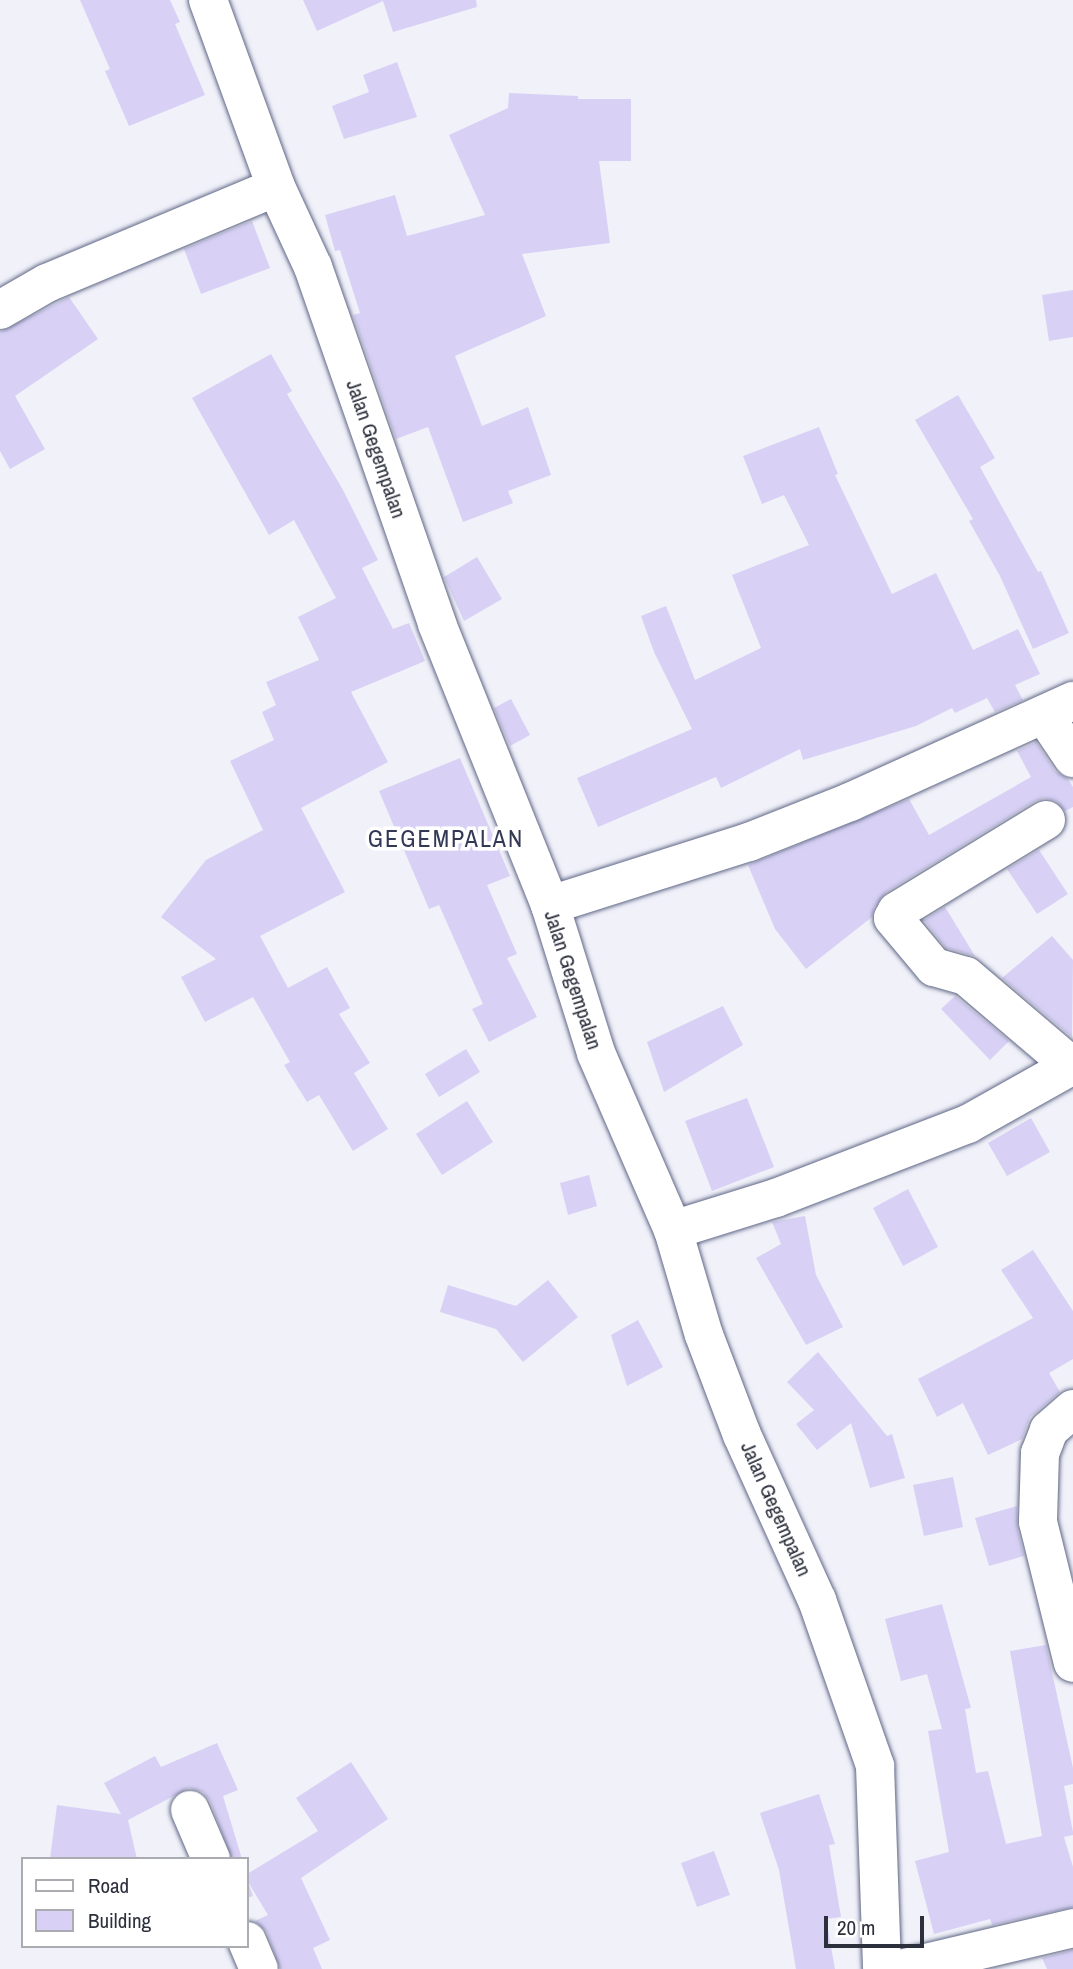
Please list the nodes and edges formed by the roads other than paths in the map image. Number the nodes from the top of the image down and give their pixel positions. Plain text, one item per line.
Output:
1 (208, 0) edge
2 (276, 187) junction
3 (0, 310) edge
4 (1058, 708) edge
5 (1073, 758) edge
6 (1046, 820) dead end
7 (550, 905) junction
8 (1073, 1066) edge
9 (673, 1230) junction
10 (1073, 1409) edge
11 (1073, 1663) edge
12 (190, 1810) dead end
13 (210, 1857) edge
14 (1073, 1928) edge
15 (248, 1943) edge
16 (259, 1969) edge
17 (882, 1969) edge
18 (900, 1969) edge

1 - 2 street, Jalan Gegempalan
2 - 3 street
2 - 7 street, Jalan Gegempalan
4 - 5 street
4 - 7 street
6 - 8 street
7 - 9 street, Jalan Gegempalan
8 - 9 street
9 - 17 street, Jalan Gegempalan
10 - 11 street
12 - 13 street
14 - 18 street
15 - 16 street

